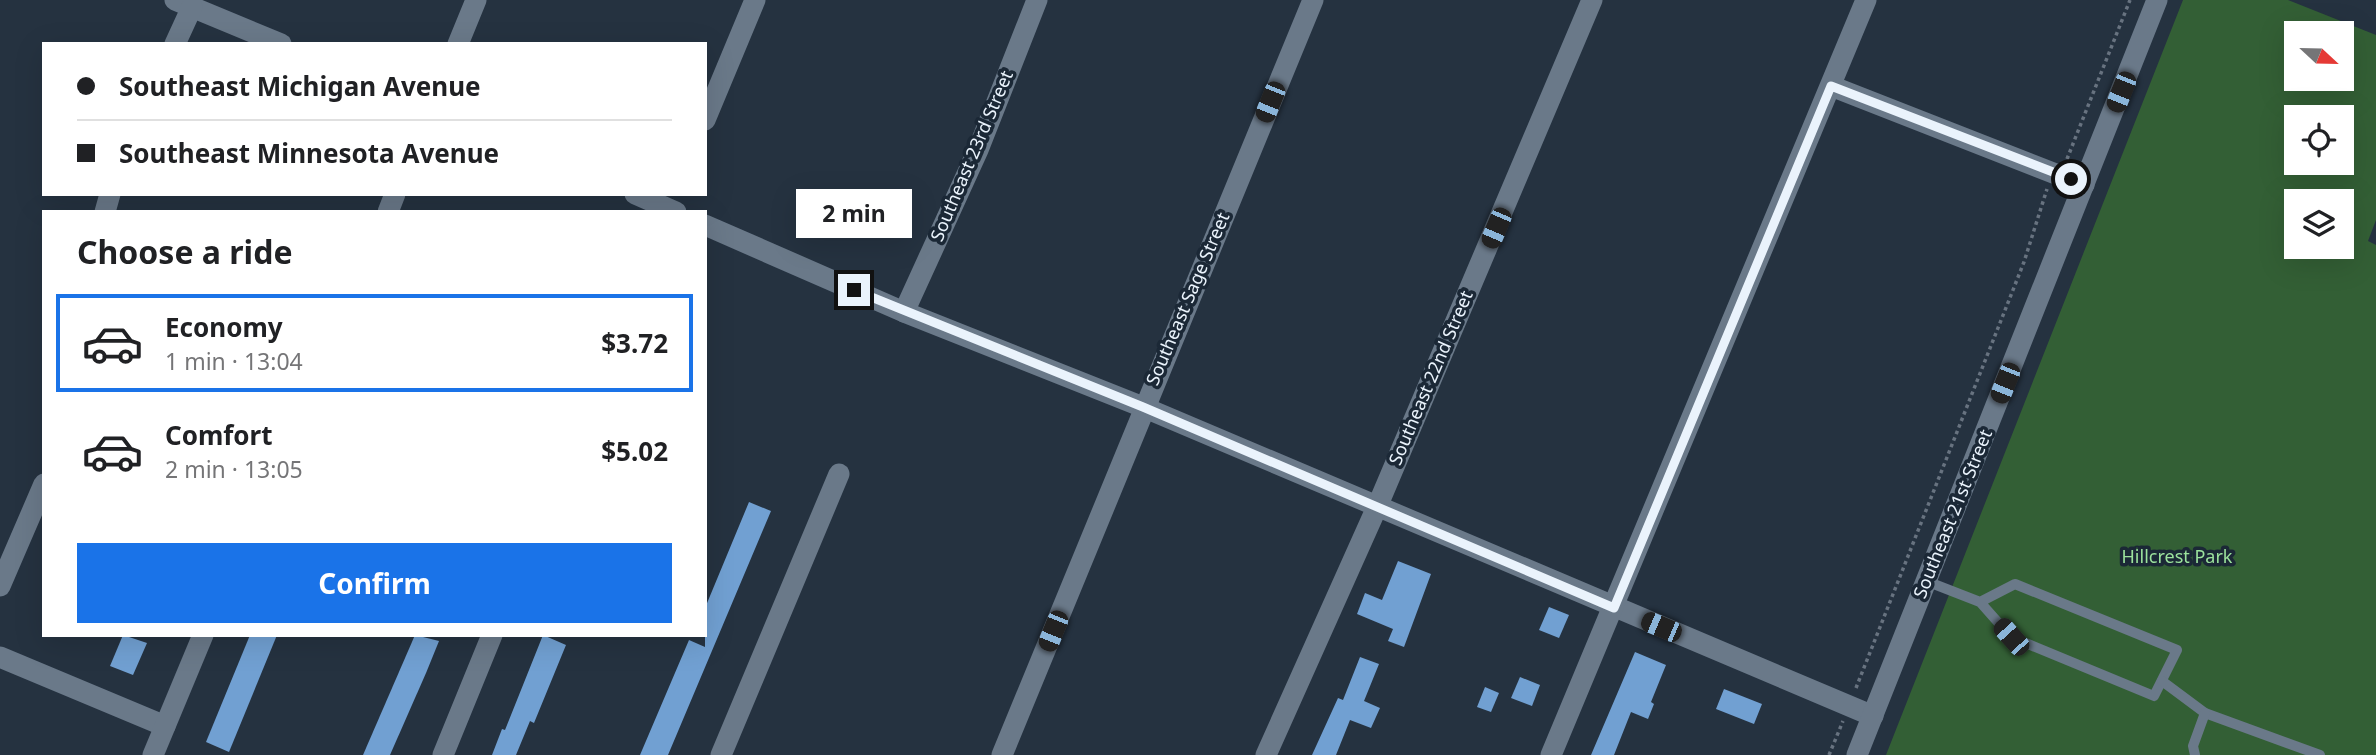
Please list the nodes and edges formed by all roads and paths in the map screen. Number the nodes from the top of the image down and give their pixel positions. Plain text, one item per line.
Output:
1 (476, 0) edge
2 (755, 0) edge
3 (1037, 0) edge
4 (1313, 0) edge
5 (1592, 0) edge
6 (1866, 0) edge
7 (2130, 0) edge
8 (2157, 0) edge
9 (184, 3) edge
10 (175, 42) edge
11 (276, 42) edge
12 (459, 42) edge
13 (1831, 86) junction
14 (707, 115) edge
15 (2057, 174) junction
16 (2084, 185) junction
17 (641, 196) edge
18 (671, 207) edge
19 (707, 226) edge
20 (904, 312) junction
21 (1143, 407) junction
22 (839, 474) dead end
23 (42, 487) edge
24 (1377, 507) junction
25 (8, 544) edge
26 (1926, 582) junction
27 (0, 586) edge
28 (1980, 602) junction
29 (1614, 608) junction
30 (201, 637) edge
31 (491, 637) edge
32 (0, 657) edge
33 (2162, 681) junction
34 (1849, 706) junction
35 (2206, 713) junction
36 (1873, 716) junction
37 (166, 726) junction
38 (153, 755) edge
39 (443, 755) edge
40 (721, 755) edge
41 (1002, 755) edge
42 (1266, 755) edge
43 (1551, 755) edge
44 (1829, 755) edge
45 (1857, 755) edge
46 (2195, 755) edge
47 (2320, 755) edge

1 - 12 street
2 - 14 street
3 - 20 street, Southeast 23rd Street
4 - 21 street, Southeast Sage Street
5 - 24 street, Southeast 22nd Street
6 - 13 street
7 - 15 path
8 - 16 street, Southeast 21st Street
9 - 10 street
9 - 11 street
13 - 15 street
13 - 29 street
15 - 16 street
15 - 34 path
16 - 26 street, Southeast 21st Street
17 - 18 street
19 - 20 street
20 - 21 street
21 - 24 street
21 - 41 street, Southeast Sage Street
22 - 40 street
23 - 25 street
24 - 29 street
24 - 42 street, Southeast 22nd Street
25 - 27 street
26 - 28 lane
26 - 36 street, Southeast 21st Street
28 - 33 lane
28 - 33 lane
29 - 34 street
29 - 43 street
30 - 37 street
31 - 39 street
32 - 37 street
33 - 35 lane
34 - 36 street
34 - 44 path
35 - 46 lane
35 - 47 lane
36 - 45 street, Southeast 21st Street
37 - 38 street

